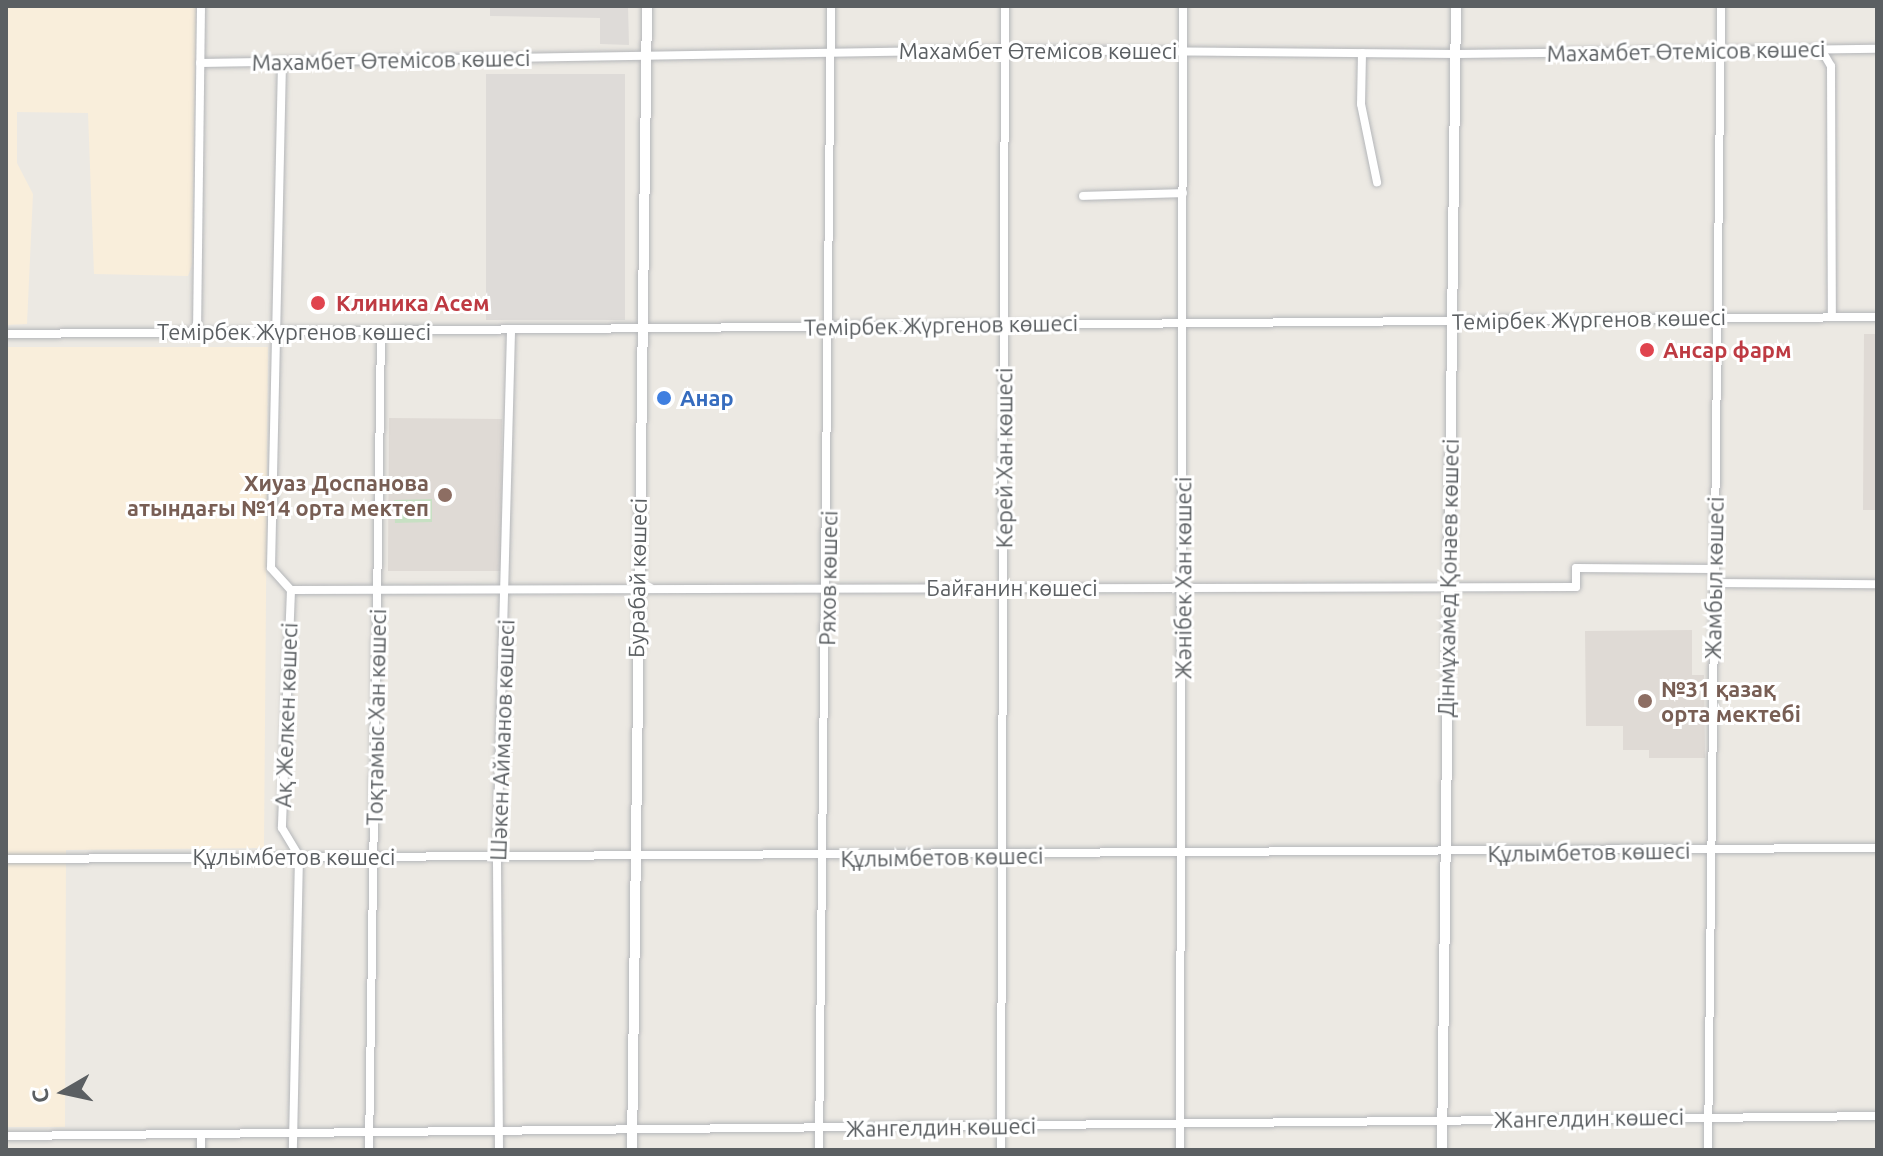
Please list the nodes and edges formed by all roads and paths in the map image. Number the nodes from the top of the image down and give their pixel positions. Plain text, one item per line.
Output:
1 (201, 6) edge
2 (647, 6) edge
3 (831, 6) edge
4 (1005, 6) edge
5 (1183, 6) edge
6 (1456, 6) edge
7 (1721, 6) edge
8 (1183, 49) junction
9 (1721, 49) junction
10 (1821, 49) junction
11 (1877, 49) edge
12 (1004, 50) junction
13 (831, 53) junction
14 (1362, 53) junction
15 (1457, 54) junction
16 (646, 56) junction
17 (200, 63) junction
18 (282, 63) junction
19 (1377, 182) dead end
20 (1183, 193) junction
21 (1083, 196) dead end
22 (1717, 317) junction
23 (1832, 317) junction
24 (1877, 317) edge
25 (1450, 320) junction
26 (1182, 323) junction
27 (1004, 324) junction
28 (831, 326) junction
29 (641, 329) junction
30 (511, 331) junction
31 (277, 332) junction
32 (381, 332) junction
33 (197, 333) junction
34 (6, 334) edge
35 (1714, 569) junction
36 (1714, 583) junction
37 (1877, 584) edge
38 (636, 586) junction
39 (1449, 586) junction
40 (1004, 587) junction
41 (1183, 587) junction
42 (378, 589) junction
43 (508, 589) junction
44 (828, 589) junction
45 (291, 590) junction
46 (1877, 848) edge
47 (1712, 850) junction
48 (1444, 854) junction
49 (1181, 855) junction
50 (299, 856) junction
51 (497, 856) junction
52 (373, 857) junction
53 (635, 857) junction
54 (1003, 857) junction
55 (823, 858) junction
56 (6, 859) edge
57 (1877, 1116) edge
58 (1708, 1117) junction
59 (1442, 1120) junction
60 (1181, 1124) junction
61 (1002, 1125) junction
62 (819, 1129) junction
63 (499, 1130) junction
64 (632, 1132) junction
65 (6, 1136) edge
66 (201, 1136) junction
67 (293, 1136) junction
68 (369, 1136) junction
69 (201, 1150) edge
70 (293, 1150) edge
71 (369, 1150) edge
72 (499, 1150) edge
73 (632, 1150) edge
74 (819, 1150) edge
75 (1001, 1150) edge
76 (1180, 1150) edge
77 (1442, 1150) edge
78 (1708, 1150) edge

1 - 17 street
2 - 16 street, Бурабай көшесі
3 - 13 street, Ряхов көшесі
4 - 12 street, Керей Хан көшесі
5 - 8 street, Жәнібек Хан көшесі
6 - 15 street, Дінмұхамед Қонаев көшесі
7 - 9 street, Жамбыл көшесі
8 - 12 street, Махамбет Өтемісов көшесі
8 - 14 street, Махамбет Өтемісов көшесі
8 - 20 street, Жәнібек Хан көшесі
9 - 10 street, Махамбет Өтемісов көшесі
9 - 15 street, Махамбет Өтемісов көшесі
9 - 22 street, Жамбыл көшесі
10 - 11 street, Махамбет Өтемісов көшесі
10 - 23 street
12 - 13 street, Махамбет Өтемісов көшесі
12 - 27 street, Керей Хан көшесі
13 - 16 street, Махамбет Өтемісов көшесі
13 - 28 street, Ряхов көшесі
14 - 15 street, Махамбет Өтемісов көшесі
14 - 19 street
15 - 25 street, Дінмұхамед Қонаев көшесі
16 - 18 street, Махамбет Өтемісов көшесі
16 - 29 street, Бурабай көшесі
17 - 18 street, Махамбет Өтемісов көшесі
17 - 33 street
18 - 31 street, Ақ Желкен көшесі
20 - 21 street
20 - 26 street, Жәнібек Хан көшесі
22 - 23 street, Темірбек Жүргенов көшесі
22 - 25 street, Темірбек Жүргенов көшесі
22 - 35 street, Жамбыл көшесі
23 - 24 street, Темірбек Жүргенов көшесі
25 - 26 street, Темірбек Жүргенов көшесі
25 - 39 street, Дінмұхамед Қонаев көшесі
26 - 27 street, Темірбек Жүргенов көшесі
26 - 41 street, Жәнібек Хан көшесі
27 - 28 street, Темірбек Жүргенов көшесі
27 - 40 street, Керей Хан көшесі
28 - 29 street, Темірбек Жүргенов көшесі
28 - 44 street, Ряхов көшесі
29 - 30 street, Темірбек Жүргенов көшесі
29 - 38 street, Бурабай көшесі
30 - 32 street, Темірбек Жүргенов көшесі
30 - 43 street, Шәкен Айманов көшесі
31 - 32 street, Темірбек Жүргенов көшесі
31 - 33 street, Темірбек Жүргенов көшесі
31 - 45 street, Ақ Желкен көшесі
32 - 42 street, Тоқтамыс Хан көшесі
33 - 34 street, Темірбек Жүргенов көшесі
35 - 36 street, Жамбыл көшесі
35 - 39 street, Байғанин көшесі
36 - 37 street
36 - 47 street, Жамбыл көшесі
38 - 43 street, Байғанин көшесі
38 - 44 street, Байғанин көшесі
38 - 53 street, Бурабай көшесі
39 - 41 street, Байғанин көшесі
39 - 48 street, Дінмұхамед Қонаев көшесі
40 - 41 street, Байғанин көшесі
40 - 44 street, Байғанин көшесі
40 - 54 street, Керей Хан көшесі
41 - 49 street, Жәнібек Хан көшесі
42 - 43 street, Байғанин көшесі
42 - 45 street, Байғанин көшесі
42 - 52 street, Тоқтамыс Хан көшесі
43 - 51 street, Шәкен Айманов көшесі
44 - 55 street, Ряхов көшесі
45 - 50 street, Ақ Желкен көшесі
46 - 47 street, Құлымбетов көшесі
47 - 48 street, Құлымбетов көшесі
47 - 58 street, Жамбыл көшесі
48 - 49 street, Құлымбетов көшесі
48 - 59 street, Дінмұхамед Қонаев көшесі
49 - 54 street, Құлымбетов көшесі
49 - 60 street, Жәнібек Хан көшесі
50 - 52 street, Құлымбетов көшесі
50 - 56 street, Құлымбетов көшесі
50 - 67 street, Ақ Желкен көшесі
51 - 52 street, Құлымбетов көшесі
51 - 53 street, Құлымбетов көшесі
51 - 63 street, Шәкен Айманов көшесі
52 - 68 street, Тоқтамыс Хан көшесі
53 - 55 street, Құлымбетов көшесі
53 - 64 street, Бурабай көшесі
54 - 55 street, Құлымбетов көшесі
54 - 61 street, Керей Хан көшесі
55 - 62 street, Ряхов көшесі
57 - 58 street, Жангелдин көшесі
58 - 59 street, Жангелдин көшесі
58 - 78 street, Жамбыл көшесі
59 - 60 street, Жангелдин көшесі
59 - 77 street, Дінмұхамед Қонаев көшесі
60 - 61 street, Жангелдин көшесі
60 - 76 street, Жәнібек Хан көшесі
61 - 62 street, Жангелдин көшесі
61 - 75 street, Керей Хан көшесі
62 - 64 street, Жангелдин көшесі
62 - 74 street, Ряхов көшесі
63 - 64 street, Жангелдин көшесі
63 - 68 street, Жангелдин көшесі
63 - 72 street, Шәкен Айманов көшесі
64 - 73 street, Бурабай көшесі
65 - 66 street, Жангелдин көшесі
66 - 67 street, Жангелдин көшесі
66 - 69 street
67 - 68 street, Жангелдин көшесі
67 - 70 street, Ақ Желкен көшесі
68 - 71 street, Тоқтамыс Хан көшесі

